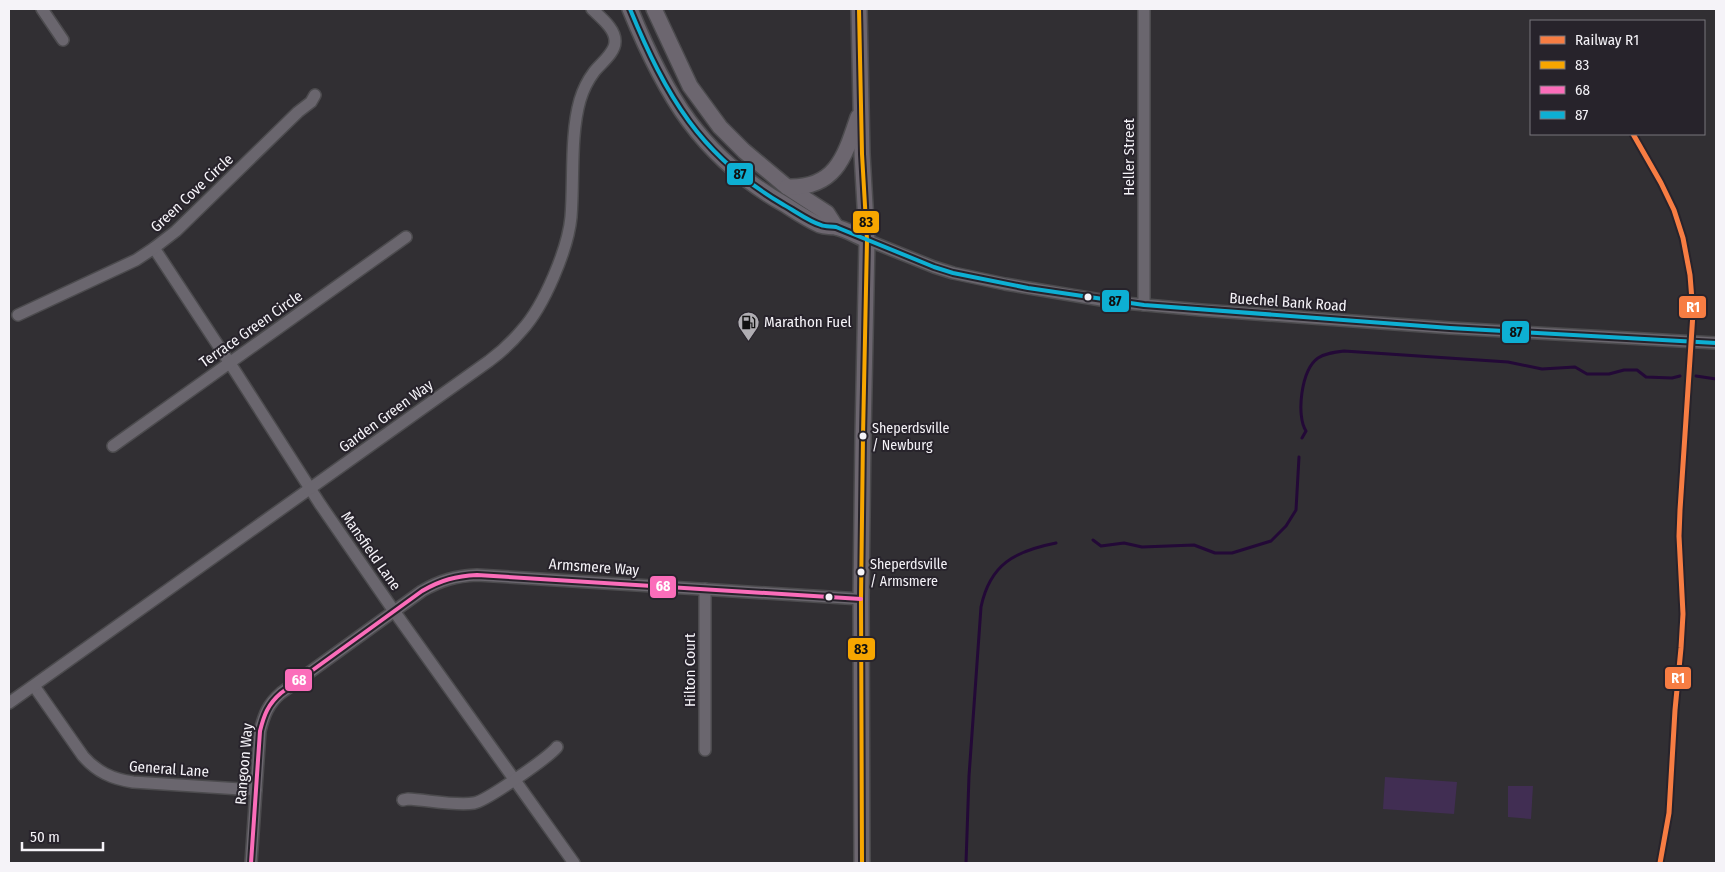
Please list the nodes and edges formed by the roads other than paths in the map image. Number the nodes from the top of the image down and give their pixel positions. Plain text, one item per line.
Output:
1 (42, 9) edge
2 (592, 9) edge
3 (630, 9) edge
4 (654, 9) edge
5 (859, 9) edge
6 (1144, 9) edge
7 (63, 40) dead end
8 (315, 95) dead end
9 (862, 101) junction
10 (787, 187) junction
11 (836, 227) junction
12 (406, 237) dead end
13 (867, 240) junction
14 (154, 248) junction
15 (1144, 305) junction
16 (18, 315) dead end
17 (1716, 343) edge
18 (230, 362) junction
19 (113, 446) dead end
20 (310, 488) junction
21 (705, 589) junction
22 (861, 599) junction
23 (394, 611) junction
24 (34, 686) junction
25 (9, 703) edge
26 (557, 747) dead end
27 (705, 750) dead end
28 (514, 779) junction
29 (256, 790) junction
30 (403, 800) dead end
31 (251, 863) edge
32 (574, 863) edge
33 (862, 863) edge

1 - 7 street
2 - 20 street, Garden Green Way
3 - 11 main road
4 - 10 main road
5 - 9 main road
6 - 15 street, Heller Street
8 - 14 street, Green Cove Circle
9 - 10 main road
9 - 13 main road
10 - 11 main road
11 - 13 main road
12 - 18 street, Terrace Green Circle
13 - 15 street, Buechel Bank Road
13 - 22 main road
14 - 16 street, Green Cove Circle
14 - 18 street, Mansfield Lane
15 - 17 street, Buechel Bank Road
18 - 19 street, Terrace Green Circle
18 - 20 street, Mansfield Lane
20 - 23 street, Mansfield Lane
20 - 24 street, Garden Green Way
21 - 22 street, Armsmere Way
21 - 23 street, Armsmere Way
21 - 27 street, Hilton Court
22 - 33 main road
23 - 28 street, Mansfield Lane
23 - 29 street, Rangoon Way
24 - 25 street, Garden Green Way
24 - 29 street, General Lane
26 - 28 street
28 - 30 street
28 - 32 street, Mansfield Lane
29 - 31 street, Rangoon Way

